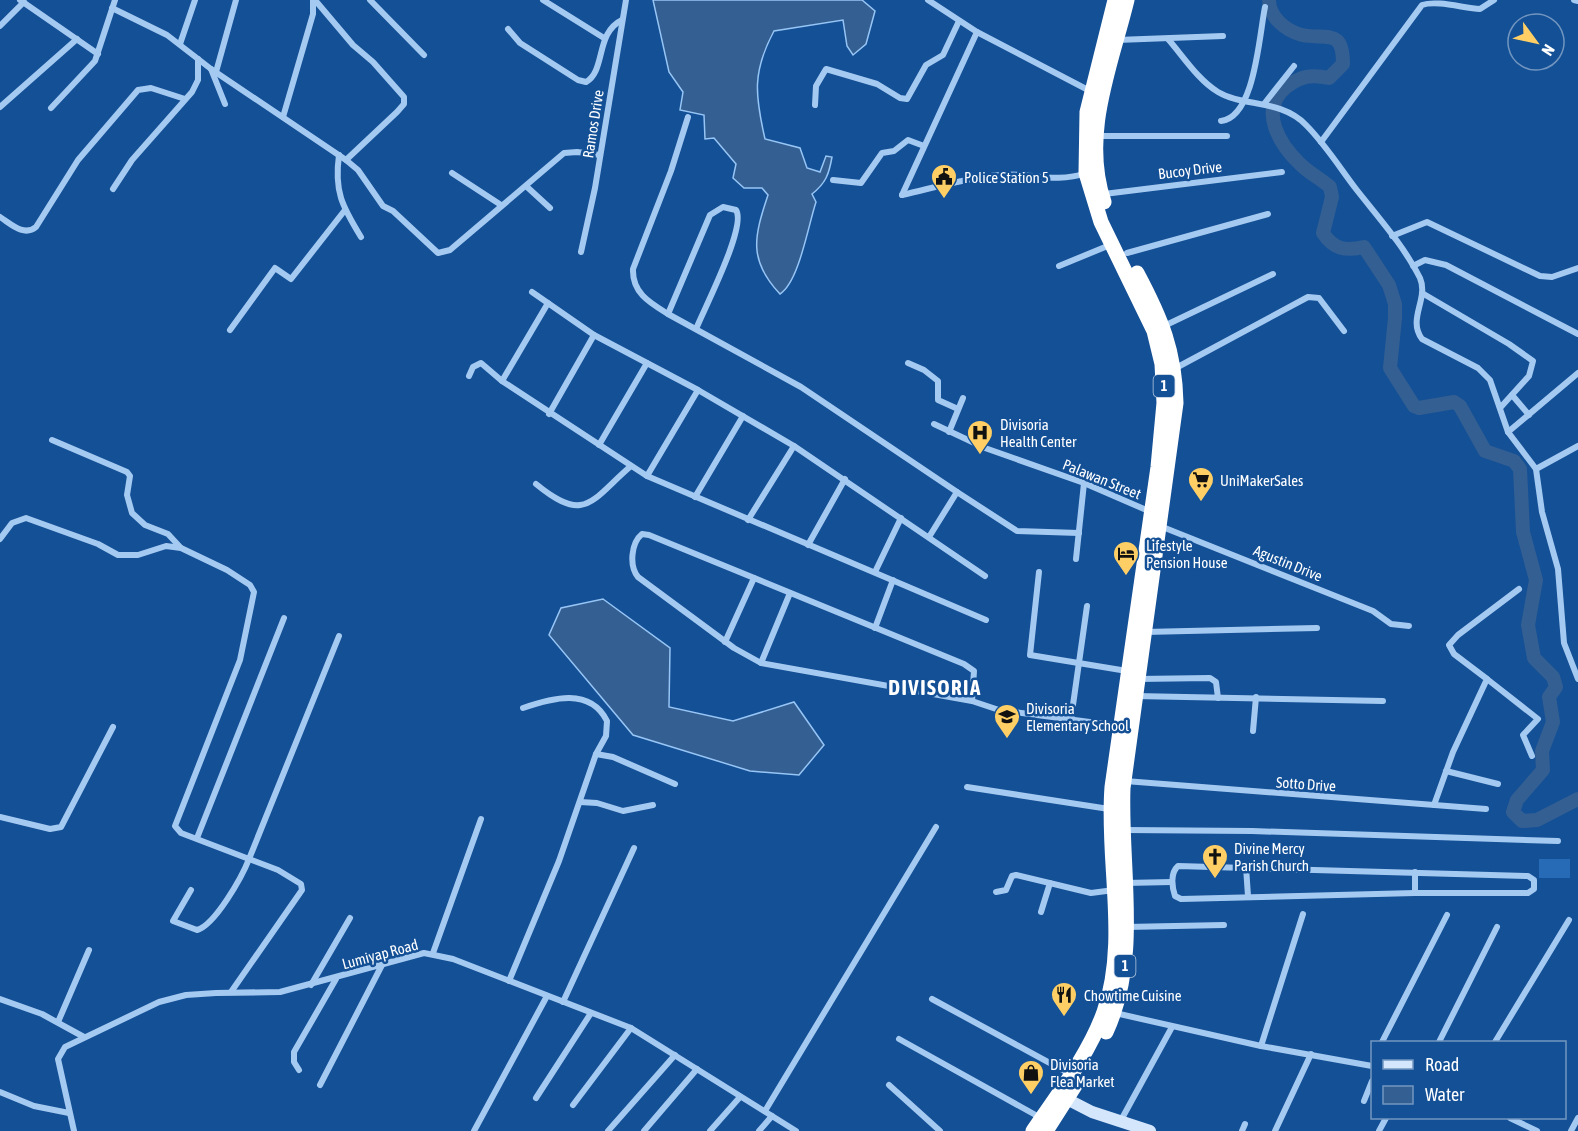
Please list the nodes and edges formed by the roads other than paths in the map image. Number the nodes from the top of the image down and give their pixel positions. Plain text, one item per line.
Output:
1 (115, 0) edge
2 (195, 0) edge
3 (236, 0) edge
4 (370, 0) edge
5 (543, 0) edge
6 (626, 0) edge
7 (928, 0) edge
8 (1116, 0) edge
9 (1127, 0) edge
10 (1494, 0) edge
11 (22, 1) edge
12 (318, 1) edge
13 (1265, 7) dead end
14 (112, 8) junction
15 (622, 20) junction
16 (959, 21) junction
17 (0, 26) edge
18 (508, 29) dead end
19 (977, 32) junction
20 (1223, 36) dead end
21 (604, 38) junction
22 (77, 39) junction
23 (1168, 39) junction
24 (1111, 41) junction
25 (180, 44) junction
26 (98, 54) junction
27 (424, 55) dead end
28 (198, 59) junction
29 (1294, 66) dead end
30 (213, 70) junction
31 (1097, 94) junction
32 (185, 99) junction
33 (1247, 99) junction
34 (225, 104) dead end
35 (815, 105) dead end
36 (1268, 105) junction
37 (0, 107) edge
38 (51, 108) dead end
39 (283, 117) junction
40 (688, 117) dead end
41 (1221, 121) dead end
42 (1095, 136) junction
43 (1227, 136) dead end
44 (1321, 142) junction
45 (924, 146) junction
46 (600, 154) junction
47 (339, 155) junction
48 (346, 160) junction
49 (1091, 171) junction
50 (1282, 172) dead end
51 (452, 173) dead end
52 (833, 180) dead end
53 (526, 186) junction
54 (113, 189) dead end
55 (1097, 196) junction
56 (501, 206) junction
57 (550, 208) dead end
58 (345, 210) junction
59 (1268, 214) dead end
60 (0, 217) edge
61 (1392, 236) junction
62 (361, 237) dead end
63 (1111, 244) junction
64 (581, 252) dead end
65 (1127, 253) junction
66 (1059, 266) dead end
67 (1413, 266) junction
68 (1578, 268) edge
69 (1273, 274) dead end
70 (532, 292) dead end
71 (1422, 293) junction
72 (548, 303) junction
73 (668, 314) junction
74 (1164, 326) junction
75 (696, 329) junction
76 (230, 330) dead end
77 (1344, 331) dead end
78 (1578, 334) edge
79 (594, 335) junction
80 (647, 363) junction
81 (908, 363) dead end
82 (1174, 369) junction
83 (1578, 373) edge
84 (469, 376) dead end
85 (502, 381) junction
86 (698, 390) junction
87 (1512, 395) junction
88 (963, 398) dead end
89 (1500, 408) junction
90 (958, 409) junction
91 (549, 414) junction
92 (1529, 415) junction
93 (743, 416) junction
94 (934, 424) dead end
95 (949, 432) junction
96 (1508, 432) junction
97 (52, 440) dead end
98 (599, 445) junction
99 (794, 446) junction
100 (1578, 446) edge
101 (631, 466) junction
102 (1536, 469) junction
103 (647, 476) junction
104 (845, 479) junction
105 (1084, 483) junction
106 (536, 484) dead end
107 (957, 492) junction
108 (695, 497) junction
109 (901, 518) junction
110 (1157, 518) junction
111 (748, 520) junction
112 (1079, 533) junction
113 (929, 537) junction
114 (0, 539) edge
115 (808, 545) junction
116 (181, 548) junction
117 (1076, 559) dead end
118 (875, 572) junction
119 (1038, 572) dead end
120 (985, 576) dead end
121 (754, 578) junction
122 (893, 580) junction
123 (1519, 589) dead end
124 (790, 593) junction
125 (1087, 606) dead end
126 (284, 618) dead end
127 (986, 620) dead end
128 (1409, 626) dead end
129 (874, 628) junction
130 (1317, 628) dead end
131 (1145, 632) junction
132 (339, 636) dead end
133 (725, 642) junction
134 (760, 663) junction
135 (1079, 663) junction
136 (1132, 675) junction
137 (1487, 679) junction
138 (1578, 679) edge
139 (1135, 696) junction
140 (1256, 697) junction
141 (1218, 698) junction
142 (972, 701) junction
143 (1383, 701) dead end
144 (523, 708) dead end
145 (1071, 719) junction
146 (113, 727) dead end
147 (1125, 727) junction
148 (1253, 731) dead end
149 (596, 754) junction
150 (1532, 756) dead end
151 (1446, 771) junction
152 (1118, 781) junction
153 (675, 784) dead end
154 (1498, 784) dead end
155 (967, 787) dead end
156 (580, 802) junction
157 (653, 805) dead end
158 (1434, 805) junction
159 (1486, 809) dead end
160 (1110, 810) junction
161 (0, 817) edge
162 (481, 819) dead end
163 (936, 827) dead end
164 (1122, 830) junction
165 (197, 838) junction
166 (1558, 841) dead end
167 (634, 848) dead end
168 (249, 859) junction
169 (1246, 867) junction
170 (1415, 872) junction
171 (1172, 882) junction
172 (1050, 883) junction
173 (1119, 886) junction
174 (191, 890) dead end
175 (996, 892) dead end
176 (1415, 893) junction
177 (1248, 896) junction
178 (1041, 912) dead end
179 (1303, 914) dead end
180 (1447, 915) dead end
181 (350, 918) dead end
182 (1569, 920) dead end
183 (1224, 925) dead end
184 (1126, 927) junction
185 (1497, 927) dead end
186 (89, 950) dead end
187 (433, 954) junction
188 (382, 965) junction
189 (336, 979) junction
190 (509, 981) junction
191 (311, 986) junction
192 (231, 992) junction
193 (547, 996) junction
194 (0, 999) edge
195 (932, 999) dead end
196 (563, 1002) junction
197 (591, 1012) junction
198 (1110, 1012) junction
199 (58, 1022) junction
200 (631, 1028) junction
201 (1172, 1028) junction
202 (84, 1037) junction
203 (899, 1039) dead end
204 (1383, 1041) edge
205 (1440, 1041) edge
206 (1496, 1041) edge
207 (1261, 1046) junction
208 (1311, 1054) junction
209 (675, 1055) junction
210 (1371, 1065) edge
211 (696, 1069) junction
212 (299, 1070) dead end
213 (1070, 1074) junction
214 (1371, 1084) edge
215 (320, 1085) dead end
216 (889, 1085) dead end
217 (0, 1092) edge
218 (740, 1097) junction
219 (1062, 1097) junction
220 (536, 1098) dead end
221 (1364, 1101) dead end
222 (573, 1105) dead end
223 (765, 1111) junction
224 (69, 1113) junction
225 (772, 1116) junction
226 (1578, 1118) edge
227 (1517, 1119) edge
228 (1120, 1122) junction
229 (1040, 1127) edge
230 (787, 1129) edge
231 (75, 1131) edge
232 (474, 1131) edge
233 (608, 1131) edge
234 (644, 1131) edge
235 (710, 1131) edge
236 (759, 1131) edge
237 (796, 1131) edge
238 (940, 1131) edge
239 (1150, 1131) edge
240 (1275, 1131) edge
241 (1537, 1131) edge
242 (1571, 1131) edge

1 - 14 street
2 - 25 street
3 - 30 street
4 - 27 street
5 - 21 street
6 - 15 street, Ramos Drive
7 - 16 street
8 - 24 highway, 1
9 - 24 highway, 1
10 - 44 street
11 - 17 street
11 - 22 street
12 - 39 street
12 - 48 street
13 - 33 street
14 - 25 street
14 - 26 street
15 - 21 street
15 - 46 street, Ramos Drive
16 - 19 street
16 - 35 street
18 - 21 street
19 - 31 street
19 - 45 street
20 - 23 street
22 - 26 street
22 - 37 street
23 - 24 street
23 - 33 street
24 - 31 highway, 1
25 - 28 street
26 - 38 street
28 - 30 street
28 - 32 street
29 - 36 street
30 - 34 street
30 - 39 street
31 - 42 highway, 1
31 - 49 highway, 1
32 - 54 street
32 - 60 street
33 - 36 street
33 - 41 street
36 - 44 street
39 - 47 street
40 - 73 street
42 - 43 street
42 - 49 highway, 1
44 - 61 street
45 - 49 street
45 - 52 street
46 - 53 street
46 - 64 street, Ramos Drive
47 - 48 street
47 - 58 street
48 - 56 street
49 - 55 highway, 1
50 - 55 street, Bucoy Drive
51 - 56 street
53 - 56 street
53 - 57 street
55 - 63 highway, 1
55 - 65 highway, 1
58 - 62 street
58 - 76 street
59 - 65 street
61 - 67 street
61 - 68 street
63 - 66 street
63 - 110 highway, 1
65 - 74 highway, 1
67 - 71 street
67 - 78 street
69 - 74 street
70 - 72 street
71 - 87 street
71 - 89 street
72 - 79 street
72 - 85 street
73 - 75 street
73 - 75 street
74 - 82 highway, 1
75 - 107 street
77 - 82 street
79 - 80 street
79 - 91 street
80 - 86 street
80 - 98 street
81 - 90 street
82 - 110 highway, 1
83 - 92 street
84 - 85 street
85 - 91 street
86 - 93 street
86 - 103 street
87 - 89 street
87 - 92 street
88 - 90 street
89 - 96 street
90 - 95 street
91 - 98 street
92 - 96 street
93 - 99 street
93 - 108 street
94 - 95 street, Palawan Street
95 - 105 street, Palawan Street
96 - 102 street
97 - 116 street
98 - 101 street
99 - 104 street
99 - 111 street
100 - 102 street
101 - 103 street
101 - 106 street
102 - 138 street
103 - 108 street
104 - 109 street
104 - 115 street
105 - 110 street, Palawan Street
105 - 112 street
107 - 112 street
107 - 113 street
108 - 111 street
109 - 113 street
109 - 118 street
110 - 128 street, Agustin Drive
110 - 131 highway, 1
110 - 136 highway, 1
111 - 115 street
112 - 117 street
113 - 120 street
114 - 116 street
115 - 118 street
116 - 165 street
118 - 122 street
119 - 135 street
121 - 124 street
121 - 133 street
121 - 133 street
122 - 127 street
122 - 129 street
123 - 137 street
124 - 129 street
124 - 134 street
125 - 135 street
126 - 165 street
129 - 142 street
130 - 131 street
131 - 136 highway, 1
132 - 168 street
133 - 134 street
134 - 142 street
135 - 136 street
135 - 145 street
136 - 139 highway, 1
136 - 141 street
136 - 147 highway, 1
137 - 150 street
137 - 151 street
139 - 141 street
139 - 147 highway, 1
140 - 141 street
140 - 143 street
140 - 148 street
142 - 145 street
144 - 149 street
145 - 147 street
146 - 161 street
147 - 152 highway, 1
149 - 153 street
149 - 156 street
151 - 154 street
151 - 158 street
152 - 158 street, Sotto Drive
152 - 160 highway, 1
152 - 164 highway, 1
155 - 160 street
156 - 157 street
156 - 190 street
158 - 159 street, Sotto Drive
160 - 173 highway, 1
162 - 187 street
163 - 223 street
164 - 166 street
164 - 173 highway, 1
165 - 168 street
167 - 196 street
168 - 174 street
168 - 192 street
169 - 170 street
169 - 171 street
169 - 177 street
170 - 176 street
170 - 176 street
171 - 173 street
171 - 177 street
172 - 173 street
172 - 175 street
172 - 178 street
173 - 184 highway, 1
173 - 198 highway, 1
176 - 177 street
179 - 207 street
180 - 204 street
181 - 191 street
182 - 206 street
183 - 184 street
184 - 198 highway, 1
185 - 205 street
186 - 199 street
187 - 188 street, Lumiyap Road
187 - 190 street, Lumiyap Road
188 - 189 street, Lumiyap Road
188 - 215 street
189 - 191 street, Lumiyap Road
189 - 212 street
190 - 193 street, Lumiyap Road
191 - 192 street, Lumiyap Road
192 - 202 street, Lumiyap Road
193 - 196 street, Lumiyap Road
193 - 232 street
194 - 199 street
195 - 213 street
196 - 197 street, Lumiyap Road
197 - 200 street, Lumiyap Road
197 - 220 street
198 - 201 street
198 - 213 highway, 1
198 - 219 highway, 1
199 - 202 street
200 - 209 street, Lumiyap Road
200 - 222 street
201 - 207 street
201 - 228 street
202 - 224 street, Lumiyap Road
203 - 229 street
207 - 208 street
208 - 210 street
208 - 240 street
209 - 211 street, Lumiyap Road
209 - 233 street
211 - 218 street, Lumiyap Road
211 - 234 street
213 - 219 highway, 1
214 - 221 street
216 - 238 street
217 - 224 street
218 - 223 street, Lumiyap Road
218 - 235 street
219 - 228 street
219 - 229 highway, 1
223 - 225 street, Lumiyap Road
224 - 231 street, Lumiyap Road
225 - 230 street, Lumiyap Road
225 - 236 street
226 - 242 street
227 - 241 street
228 - 239 street
230 - 237 street, Lumiyap Road

